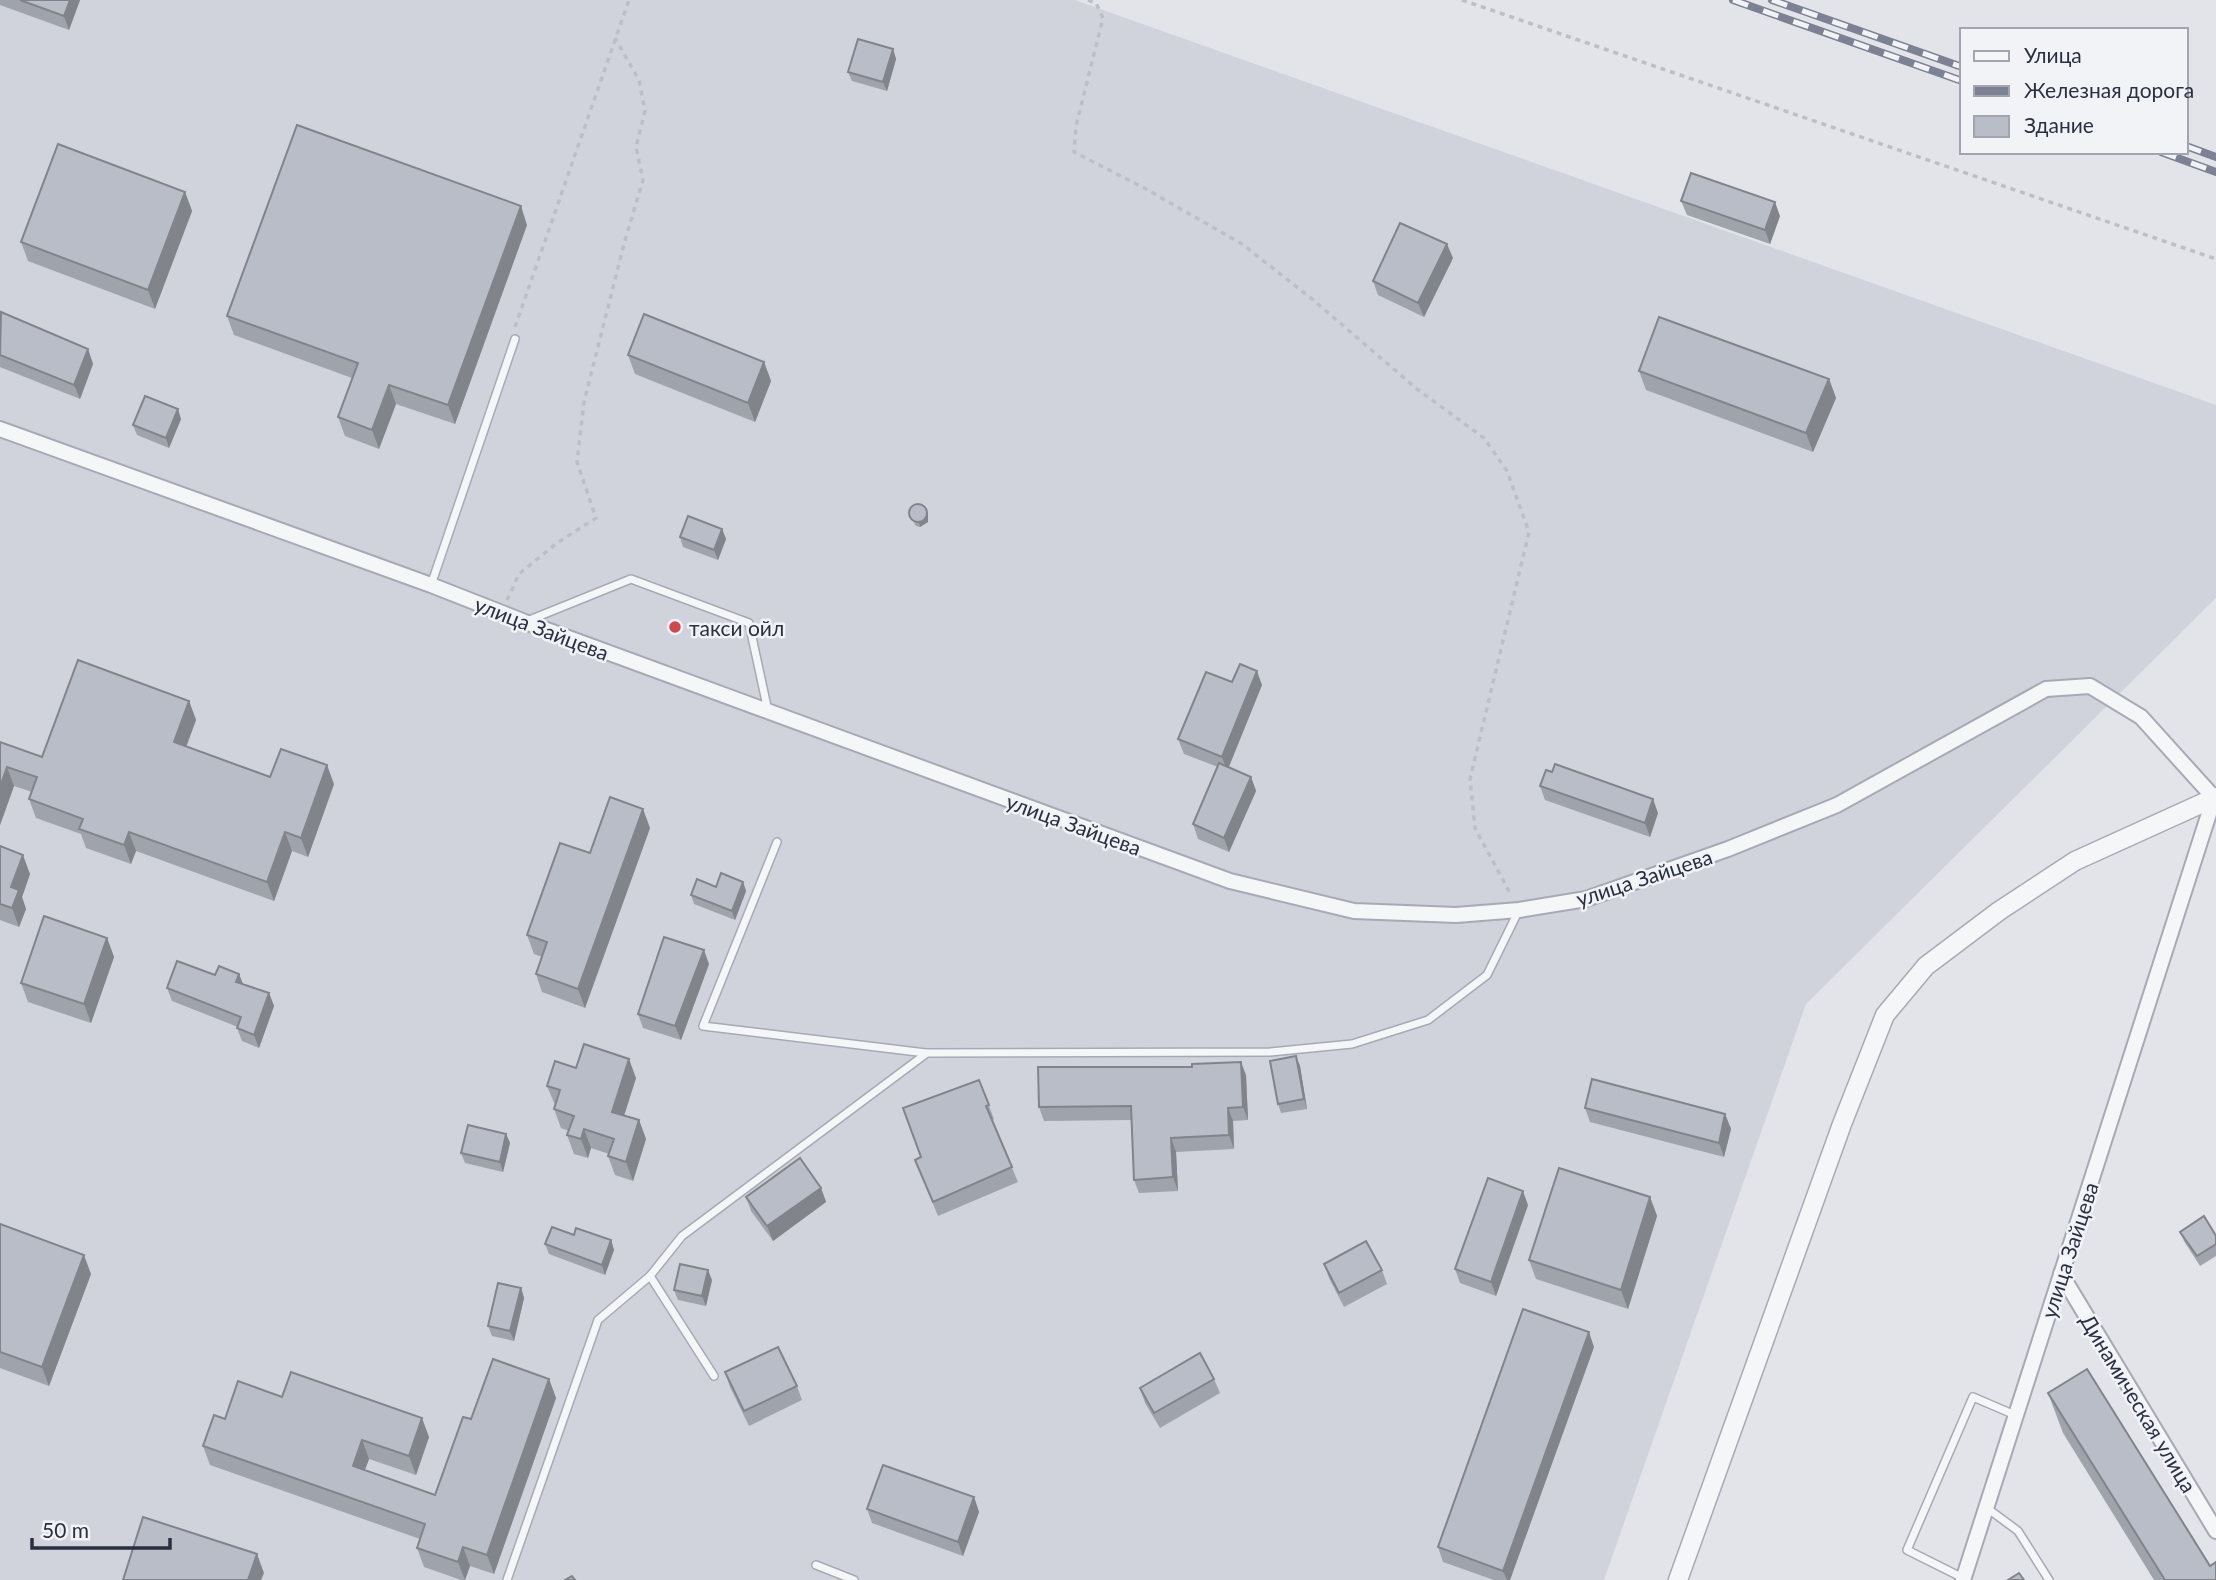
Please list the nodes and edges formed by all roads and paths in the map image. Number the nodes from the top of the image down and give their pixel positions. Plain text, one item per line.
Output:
1 (629, 0) edge
2 (1088, 0) edge
3 (1462, 0) edge
4 (615, 38) junction
5 (2216, 259) edge
6 (515, 339) joint
7 (0, 429) edge
8 (431, 585) junction
9 (502, 613) junction
10 (524, 622) junction
11 (768, 711) junction
12 (2216, 798) edge
13 (777, 842) dead end
14 (1519, 910) junction
15 (927, 1053) junction
16 (2061, 1275) junction
17 (650, 1276) junction
18 (714, 1376) dead end
19 (2016, 1415) junction
20 (1986, 1508) junction
21 (2216, 1531) edge
22 (816, 1566) dead end
23 (1963, 1579) edge
24 (507, 1580) edge
25 (854, 1580) edge
26 (1678, 1580) edge
27 (2049, 1580) edge

1 - 4 path
2 - 14 path
3 - 5 path
4 - 6 path
4 - 9 path
6 - 8 lane
7 - 8 street, улица Зайцева
8 - 9 street, улица Зайцева
9 - 10 street, улица Зайцева
10 - 11 street, улица Зайцева
10 - 11 lane
11 - 14 street, улица Зайцева
12 - 14 street, улица Зайцева
12 - 16 street, улица Зайцева
12 - 26 street
13 - 15 lane
14 - 15 lane
15 - 17 lane
16 - 19 street, улица Зайцева
16 - 21 street, Динамическая улица
17 - 18 lane
17 - 24 lane
19 - 20 street, улица Зайцева
19 - 23 lane
20 - 23 street, улица Зайцева
20 - 27 lane
22 - 25 lane

